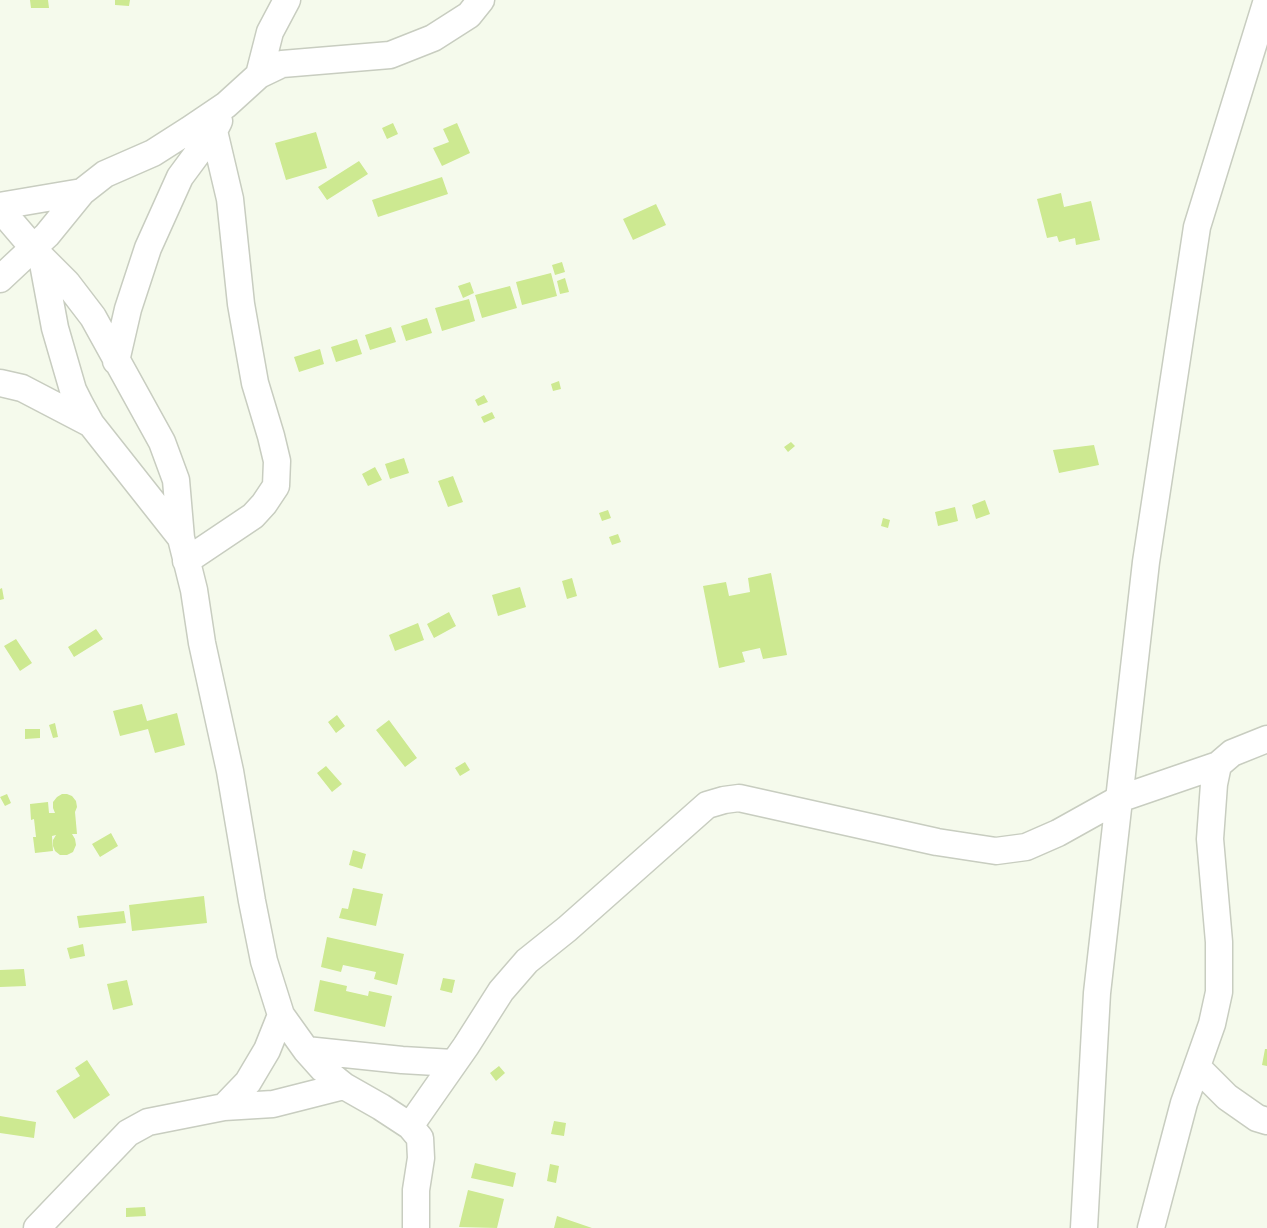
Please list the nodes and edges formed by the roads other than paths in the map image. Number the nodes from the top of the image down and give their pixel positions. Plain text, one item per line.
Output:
1 (287, 0) edge
2 (481, 0) edge
3 (1266, 0) edge
4 (259, 75) junction
5 (226, 105) junction
6 (214, 131) junction
7 (82, 192) junction
8 (0, 208) edge
9 (38, 252) junction
10 (0, 278) edge
11 (116, 360) junction
12 (0, 383) edge
13 (91, 424) junction
14 (184, 550) junction
15 (1267, 739) edge
16 (1218, 765) junction
17 (1119, 799) junction
18 (280, 1015) junction
19 (306, 1050) junction
20 (453, 1063) junction
21 (1197, 1067) junction
22 (344, 1086) junction
23 (224, 1107) junction
24 (1267, 1121) edge
25 (410, 1126) junction
26 (37, 1228) edge
27 (416, 1228) edge
28 (1084, 1228) edge
29 (1151, 1228) edge

1 - 4 street
2 - 4 street
3 - 17 street
4 - 5 street
5 - 6 street
5 - 7 street
6 - 11 street
6 - 14 street
7 - 8 street
7 - 9 street
8 - 9 street
9 - 10 street
9 - 11 street
9 - 13 street
11 - 14 street
12 - 13 street
13 - 14 street
14 - 18 street
15 - 16 street
16 - 17 street
16 - 21 street
17 - 20 street
17 - 28 street
18 - 19 street
18 - 23 street
19 - 20 street
19 - 22 street
20 - 25 street
21 - 24 street
21 - 29 street
22 - 23 street
22 - 25 street
23 - 26 street
25 - 27 street

